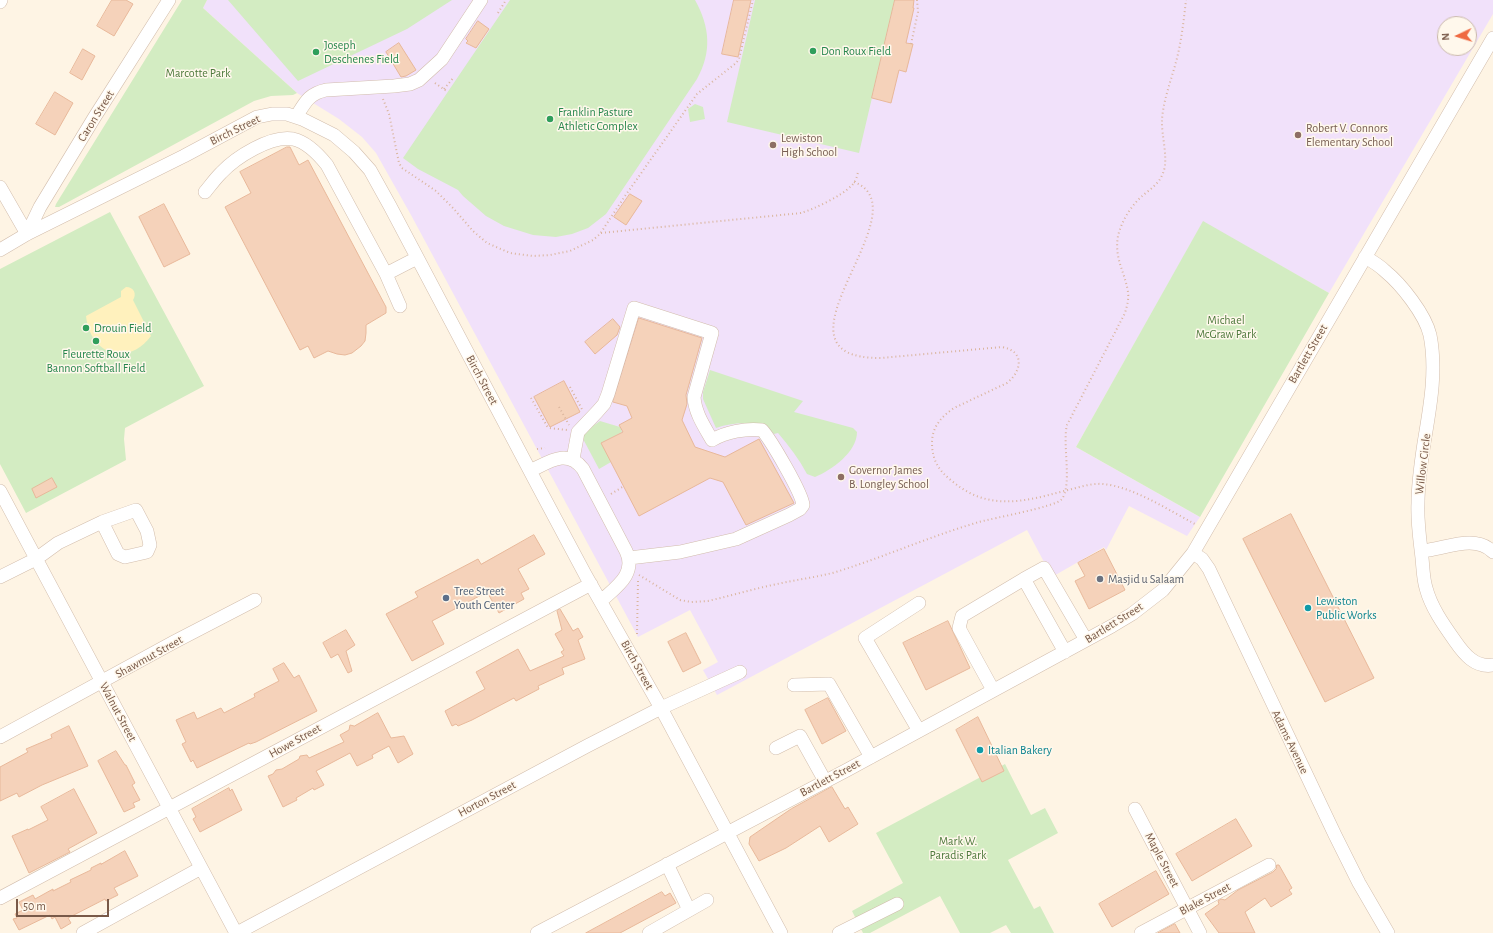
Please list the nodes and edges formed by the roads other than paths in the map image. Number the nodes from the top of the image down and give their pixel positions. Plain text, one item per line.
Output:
1 (169, 0) edge
2 (481, 0) edge
3 (1493, 38) edge
4 (296, 117) junction
5 (0, 187) edge
6 (205, 192) dead end
7 (27, 234) junction
8 (0, 250) edge
9 (1365, 257) junction
10 (417, 258) junction
11 (386, 274) junction
12 (400, 306) dead end
13 (572, 459) junction
14 (530, 471) junction
15 (0, 490) edge
16 (102, 522) dead end
17 (1429, 550) dead end
18 (1493, 552) edge
19 (1193, 553) junction
20 (36, 558) junction
21 (629, 558) junction
22 (0, 577) edge
23 (1024, 579) junction
24 (591, 584) junction
25 (256, 600) dead end
26 (601, 601) junction
27 (920, 603) dead end
28 (1086, 640) junction
29 (1065, 652) junction
30 (1493, 665) edge
31 (740, 672) dead end
32 (102, 683) junction
33 (794, 685) dead end
34 (993, 690) junction
35 (661, 708) junction
36 (919, 731) junction
37 (0, 738) edge
38 (776, 748) dead end
39 (871, 757) junction
40 (825, 781) junction
41 (170, 808) junction
42 (1135, 809) dead end
43 (727, 832) junction
44 (667, 864) junction
45 (1269, 865) dead end
46 (201, 868) junction
47 (0, 898) edge
48 (707, 900) dead end
49 (897, 904) dead end
50 (1187, 909) junction
51 (690, 910) junction
52 (83, 933) edge
53 (237, 933) edge
54 (538, 933) edge
55 (649, 933) edge
56 (781, 933) edge
57 (839, 933) edge
58 (1142, 933) edge
59 (1200, 933) edge
60 (1388, 933) edge

1 - 7 street, Caron Street
2 - 4 street
3 - 9 street, Bartlett Street
4 - 7 street, Birch Street
4 - 10 street, Birch Street
5 - 7 street
6 - 11 street
7 - 8 street, Birch Street
9 - 19 street, Bartlett Street
9 - 30 street, Willow Circle
10 - 11 street
10 - 14 street, Birch Street
11 - 12 street
13 - 14 street
13 - 21 street
13 - 21 street
14 - 24 street, Birch Street
15 - 20 street, Walnut Street
16 - 20 street
17 - 18 street
19 - 28 street, Bartlett Street
19 - 60 street, Adams Avenue
20 - 22 street
20 - 32 street, Walnut Street
21 - 26 street
23 - 28 street
23 - 29 street
23 - 34 street
24 - 26 street, Birch Street
24 - 41 street, Howe Street
25 - 32 street, Shawmut Street
26 - 35 street, Birch Street
27 - 36 street
28 - 29 street, Bartlett Street
29 - 34 street, Bartlett Street
31 - 35 street, Horton Street
32 - 37 street, Shawmut Street
32 - 41 street, Walnut Street
33 - 39 street
34 - 36 street, Bartlett Street
35 - 43 street, Birch Street
35 - 53 street, Horton Street
36 - 39 street, Bartlett Street
38 - 40 street
39 - 40 street, Bartlett Street
40 - 43 street, Bartlett Street
41 - 46 street, Walnut Street
41 - 47 street, Howe Street
42 - 50 street, Maple Street
43 - 44 street, Bartlett Street
43 - 56 street, Birch Street
44 - 51 street
44 - 54 street, Bartlett Street
45 - 50 street, Blake Street
46 - 52 street
46 - 53 street, Walnut Street
48 - 51 street
49 - 57 street
50 - 58 street, Blake Street
50 - 59 street, Maple Street
51 - 55 street

